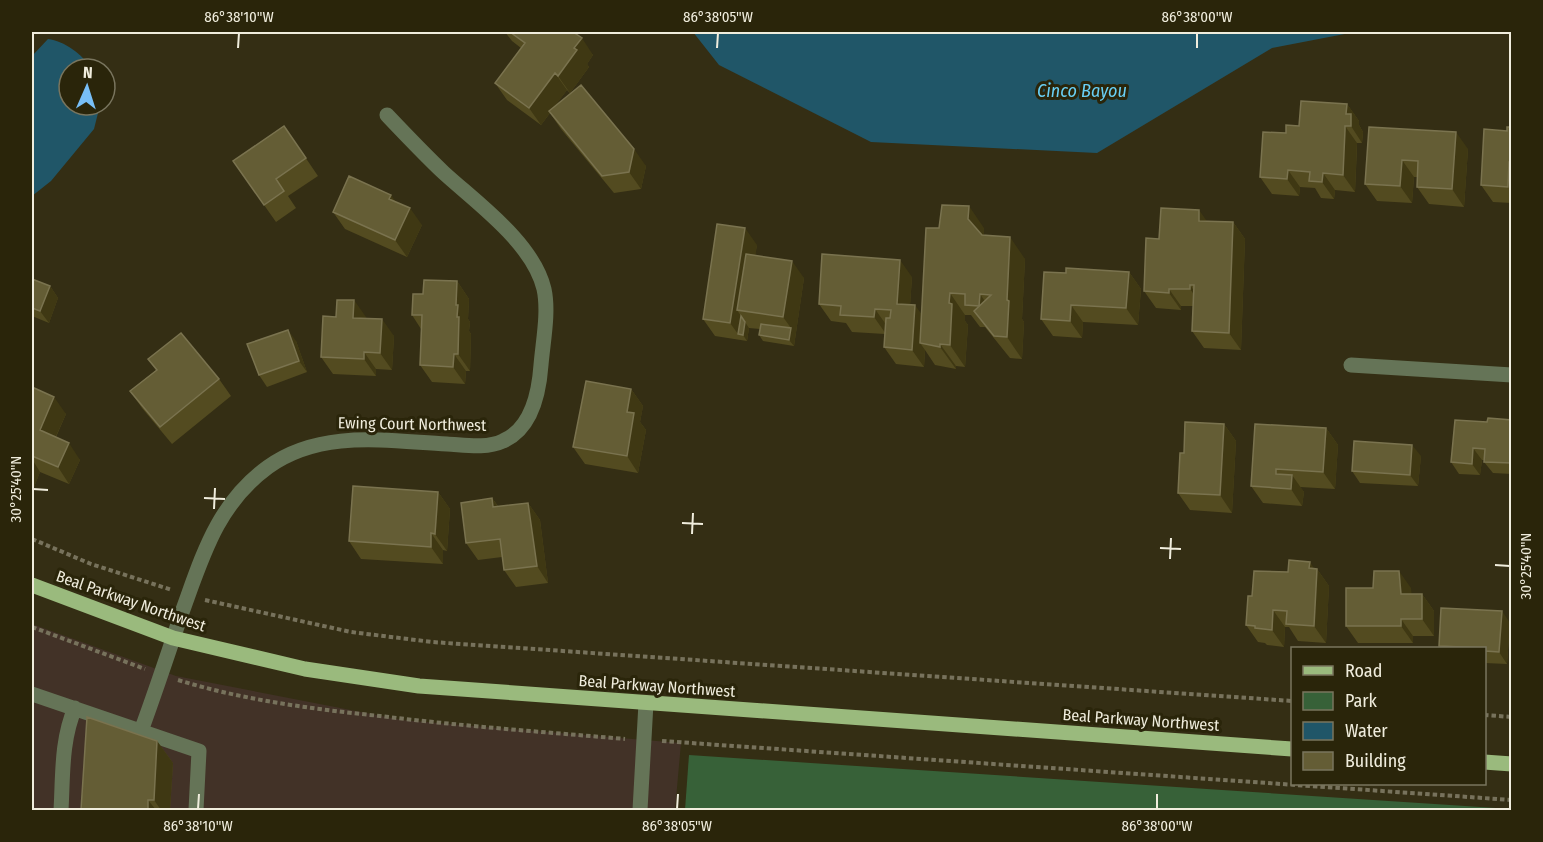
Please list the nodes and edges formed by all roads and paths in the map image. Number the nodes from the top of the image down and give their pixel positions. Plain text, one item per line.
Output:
1 (387, 116) dead end
2 (1351, 365) dead end
3 (1512, 375) edge
4 (32, 539) edge
5 (32, 585) edge
6 (188, 596) junction
7 (32, 627) edge
8 (173, 638) junction
9 (161, 674) junction
10 (32, 694) edge
11 (1291, 701) edge
12 (646, 703) junction
13 (75, 708) junction
14 (1486, 715) edge
15 (1512, 717) edge
16 (141, 731) junction
17 (644, 740) junction
18 (1291, 748) edge
19 (1486, 762) edge
20 (1512, 764) edge
21 (1291, 785) edge
22 (1295, 785) edge
23 (1512, 800) edge
24 (61, 810) edge
25 (196, 810) edge
26 (640, 810) edge

1 - 6 street, Ewing Court Northwest
2 - 3 street
4 - 6 path
5 - 8 main road, Beal Parkway Northwest
6 - 8 street, Ewing Court Northwest
6 - 11 path
7 - 9 path
8 - 9 street, Ewing Court Northwest
8 - 12 main road, Beal Parkway Northwest
9 - 16 street, Ewing Court Northwest
9 - 17 path
10 - 13 street
12 - 17 street
12 - 18 main road, Beal Parkway Northwest
13 - 16 street
13 - 24 street
14 - 15 path
16 - 25 street
17 - 21 path
17 - 26 street
19 - 20 main road
22 - 23 path

